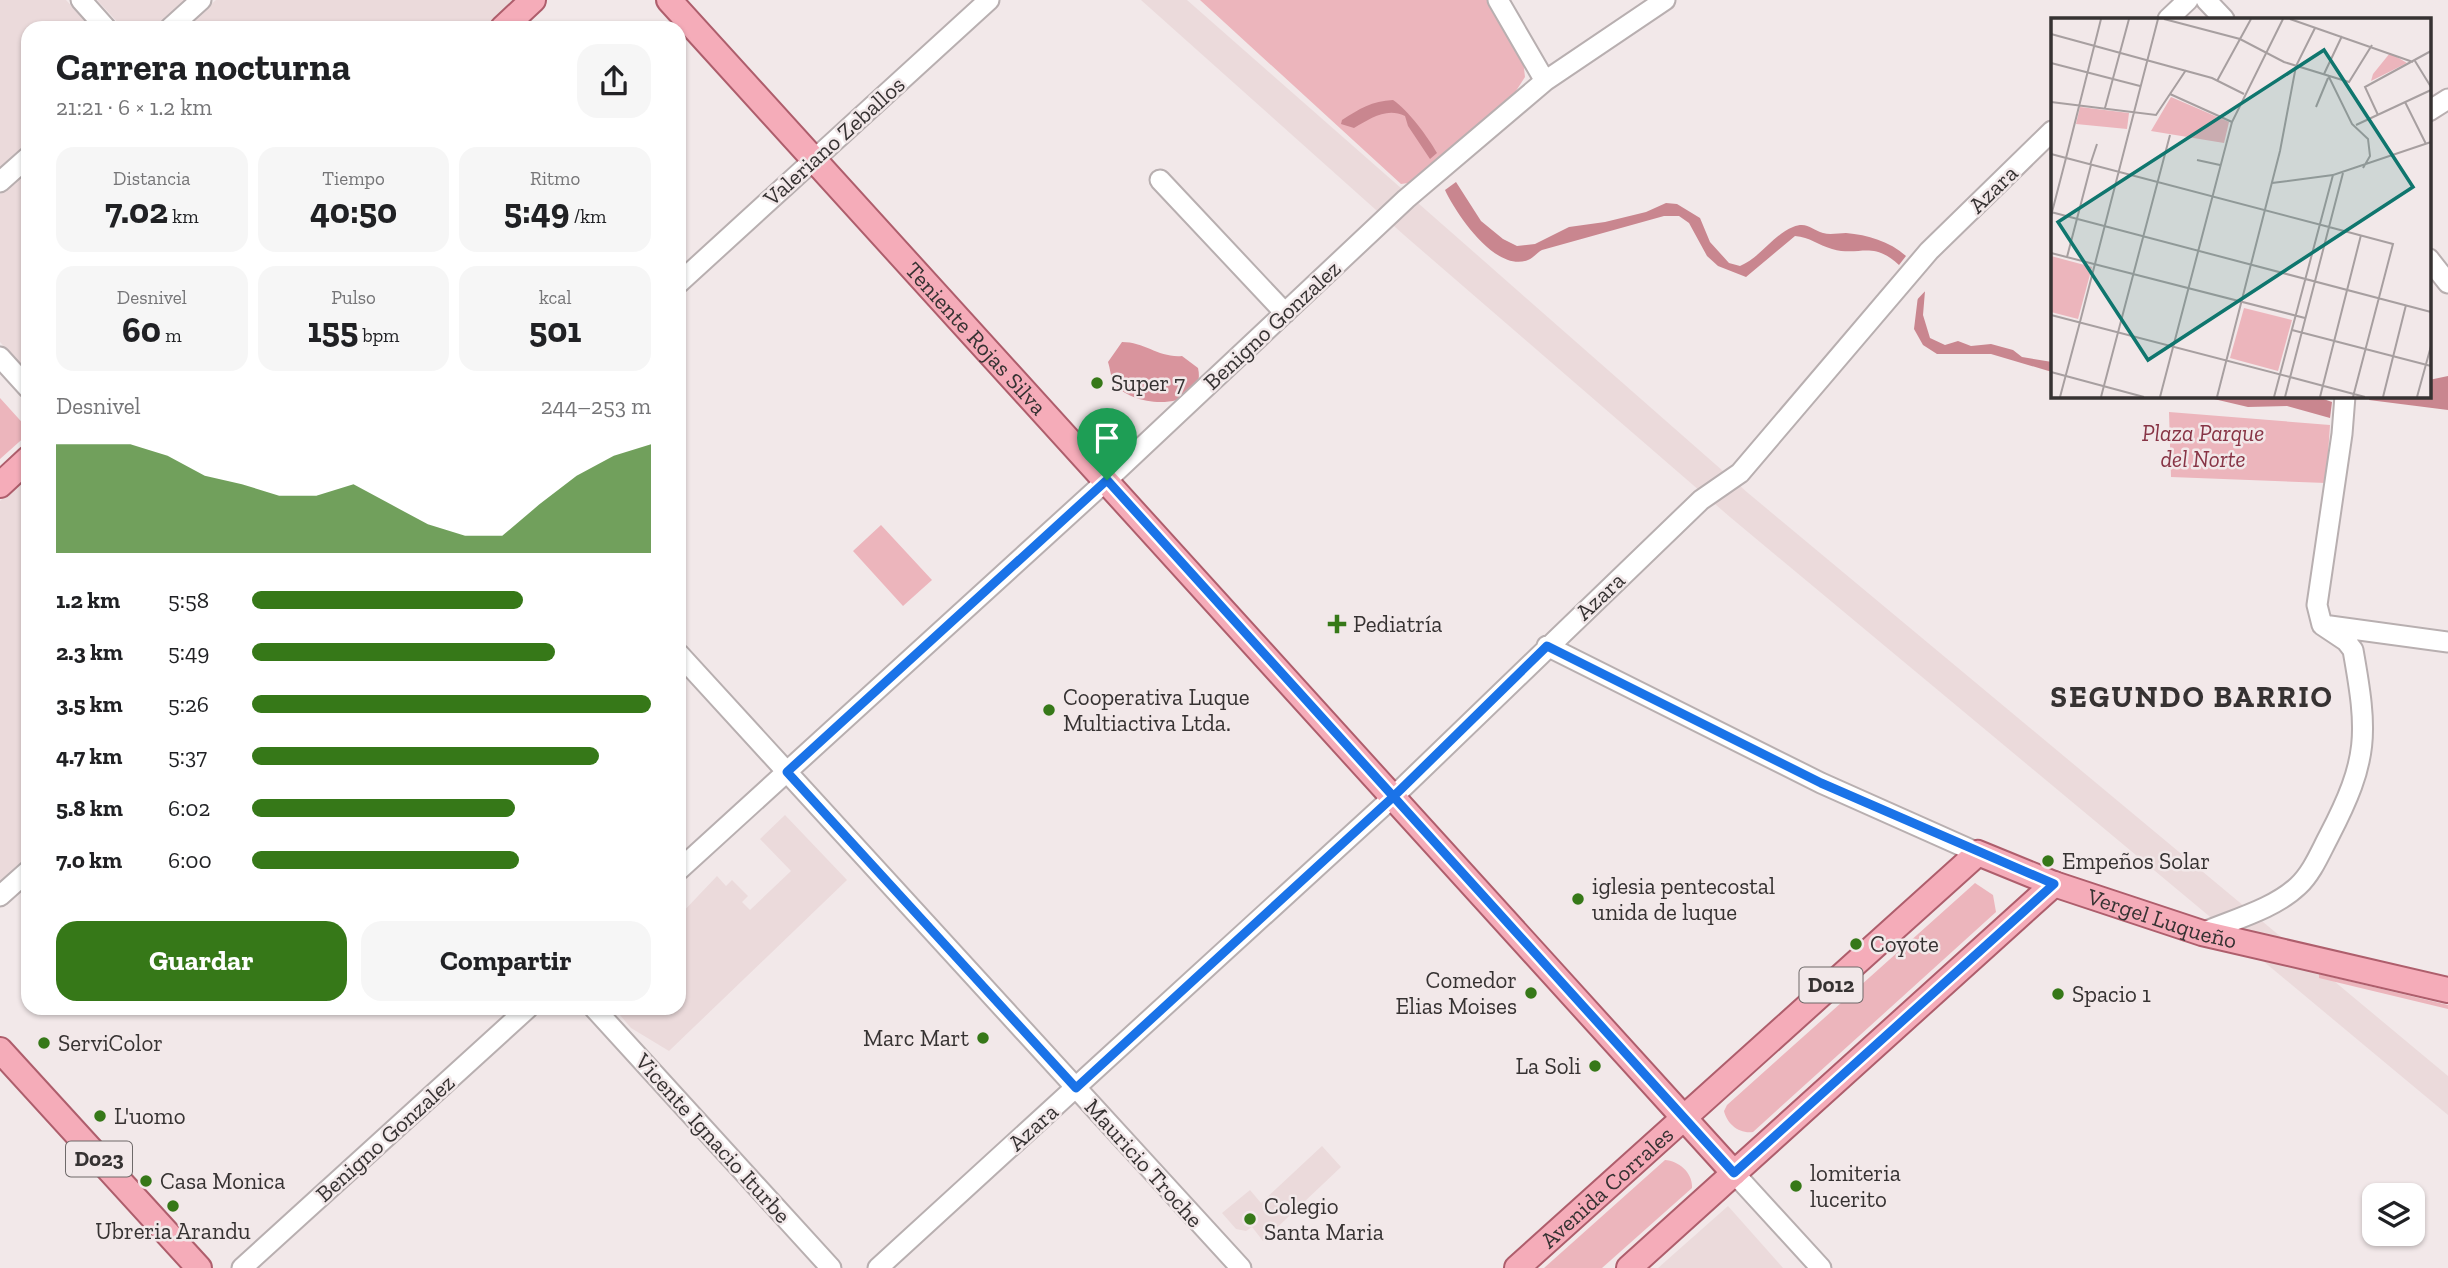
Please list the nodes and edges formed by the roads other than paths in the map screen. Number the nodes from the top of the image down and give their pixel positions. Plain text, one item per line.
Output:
1 (81, 0) edge
2 (201, 0) edge
3 (533, 0) edge
4 (669, 0) edge
5 (989, 0) edge
6 (1498, 0) edge
7 (1665, 0) edge
8 (2188, 0) edge
9 (2206, 0) edge
10 (2169, 18) edge
11 (2223, 18) edge
12 (100, 21) edge
13 (178, 21) edge
14 (510, 21) edge
15 (1545, 81) junction
16 (2448, 99) edge
17 (2430, 110) edge
18 (2051, 133) edge
19 (814, 158) junction
20 (21, 163) edge
21 (1160, 180) dead end
22 (0, 182) edge
23 (2430, 259) edge
24 (686, 277) edge
25 (2448, 283) edge
26 (1285, 313) junction
27 (0, 357) edge
28 (21, 380) edge
29 (2345, 397) edge
30 (21, 466) edge
31 (1107, 480) junction
32 (0, 485) edge
33 (2322, 625) junction
34 (2448, 642) edge
35 (1547, 646) junction
36 (686, 662) edge
37 (787, 772) junction
38 (1392, 798) junction
39 (1978, 853) junction
40 (686, 864) edge
41 (21, 877) edge
42 (2054, 884) junction
43 (0, 896) edge
44 (2202, 933) junction
45 (2448, 990) edge
46 (519, 1015) edge
47 (600, 1015) edge
48 (0, 1050) edge
49 (1076, 1088) junction
50 (1684, 1118) junction
51 (1734, 1173) junction
52 (199, 1268) edge
53 (243, 1268) edge
54 (831, 1268) edge
55 (878, 1268) edge
56 (1241, 1268) edge
57 (1517, 1268) edge
58 (1629, 1268) edge
59 (1821, 1268) edge

1 - 12 street
2 - 13 street
3 - 14 main road
4 - 19 main road, Teniente Rojas Silva
5 - 19 street, Valeriano Zeballos
6 - 15 street
7 - 15 street, Benigno Gonzalez
8 - 10 street
9 - 11 street
15 - 26 street, Benigno Gonzalez
16 - 17 street
18 - 35 street, Azara
19 - 24 street, Valeriano Zeballos
19 - 31 main road, Teniente Rojas Silva
20 - 22 street
21 - 26 street
23 - 25 street
26 - 31 street, Benigno Gonzalez
27 - 28 street
29 - 33 street
30 - 32 main road
31 - 37 street, Benigno Gonzalez
31 - 38 main road, Teniente Rojas Silva
33 - 34 street
33 - 44 street
35 - 38 street, Azara
35 - 39 street, Vergel Luqueño
36 - 37 street, Mauricio Troche
37 - 40 street, Benigno Gonzalez
37 - 49 street, Mauricio Troche
38 - 49 street, Azara
38 - 50 main road, Teniente Rojas Silva
39 - 42 main road, Vergel Luqueño
39 - 50 main road, Avenida Corrales / D012
41 - 43 street
42 - 44 main road, Vergel Luqueño
42 - 51 main road
44 - 45 main road, Vergel Luqueño
46 - 53 street, Benigno Gonzalez
47 - 54 street, Vicente Ignacio Iturbe
48 - 52 main road, D023
49 - 55 street, Azara
49 - 56 street, Mauricio Troche
50 - 51 main road, Teniente Rojas Silva
50 - 57 main road, Avenida Corrales / D012
51 - 58 main road
51 - 59 street, Teniente Rojas Silva

